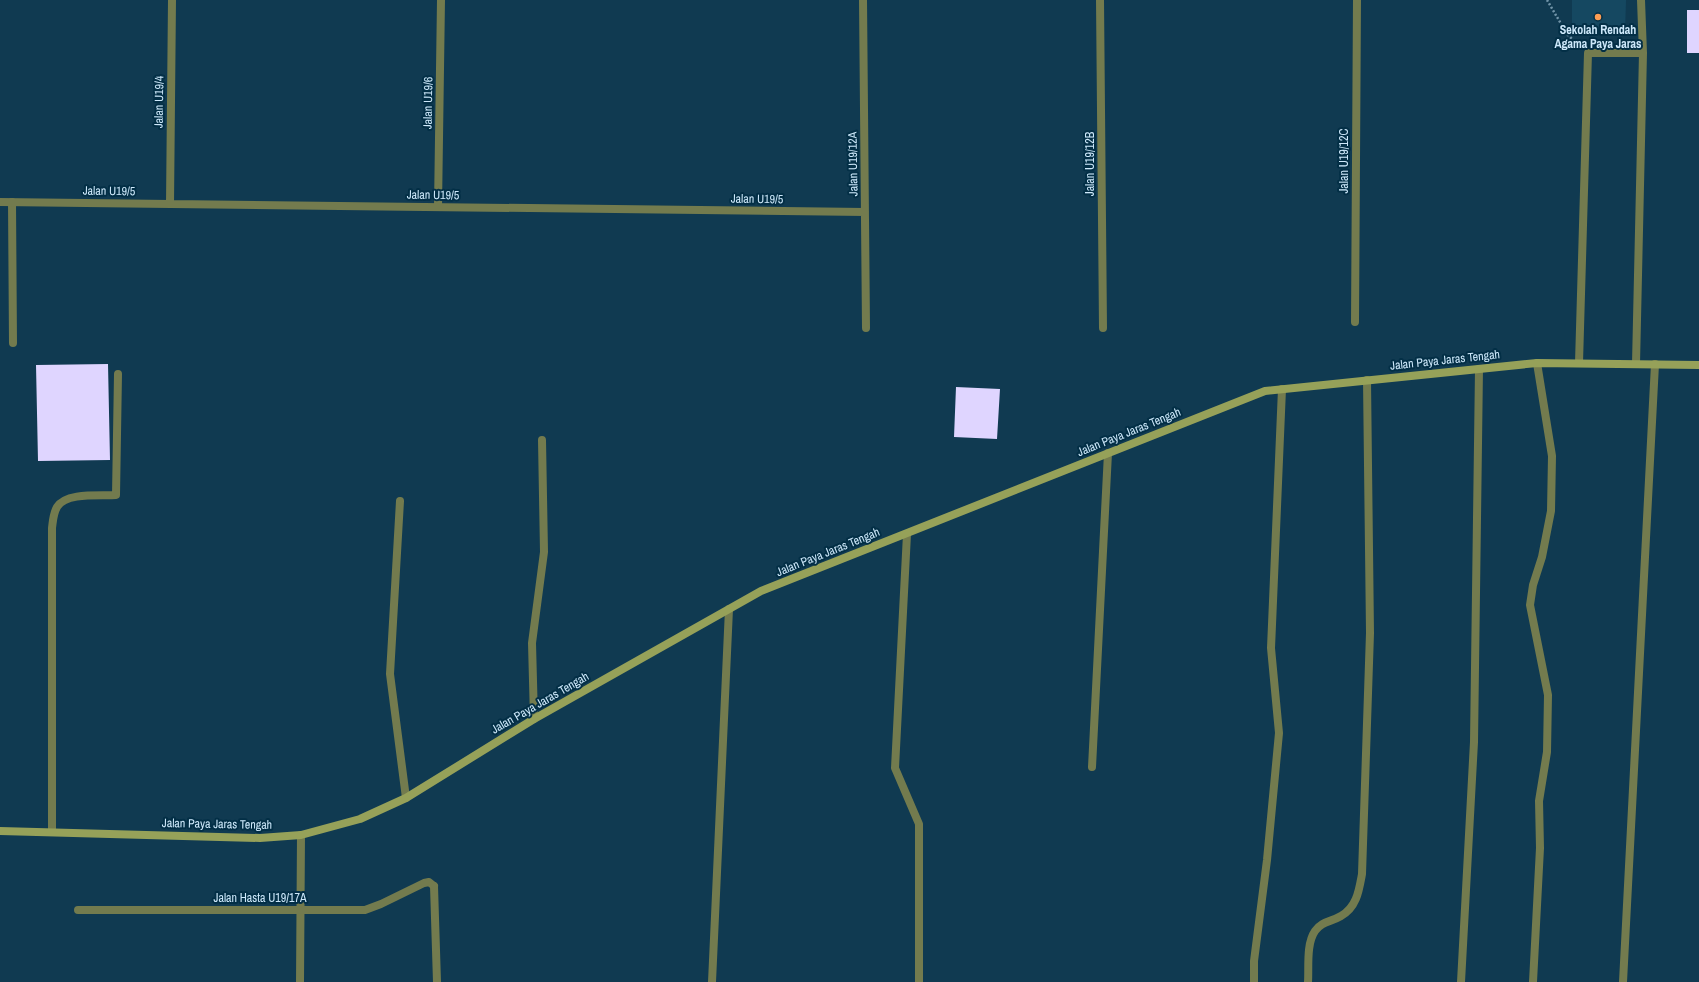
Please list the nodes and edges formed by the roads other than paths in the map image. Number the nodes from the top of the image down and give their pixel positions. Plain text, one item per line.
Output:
1 (172, 0) edge
2 (441, 0) edge
3 (863, 0) edge
4 (1100, 0) edge
5 (1357, 0) edge
6 (1641, 0) edge
7 (1643, 54) junction
8 (0, 202) edge
9 (12, 202) junction
10 (170, 204) junction
11 (438, 207) junction
12 (865, 212) junction
13 (1355, 322) dead end
14 (866, 328) dead end
15 (1103, 328) dead end
16 (13, 343) dead end
17 (1537, 363) junction
18 (1579, 363) junction
19 (1636, 364) junction
20 (1655, 364) junction
21 (1699, 365) edge
22 (1478, 369) junction
23 (118, 374) dead end
24 (1366, 380) junction
25 (1282, 389) junction
26 (542, 440) dead end
27 (1108, 453) junction
28 (400, 501) dead end
29 (907, 534) junction
30 (730, 609) junction
31 (534, 719) junction
32 (1092, 767) dead end
33 (406, 798) junction
34 (0, 831) edge
35 (52, 832) junction
36 (301, 835) junction
37 (78, 910) dead end
38 (301, 911) junction
39 (300, 982) edge
40 (436, 982) edge
41 (712, 982) edge
42 (919, 982) edge
43 (1254, 982) edge
44 (1308, 982) edge
45 (1460, 982) edge
46 (1533, 982) edge
47 (1623, 982) edge

1 - 10 street, Jalan U19/4
2 - 11 street, Jalan U19/6
3 - 12 street, Jalan U19/12A
4 - 15 street, Jalan U19/12B
5 - 13 street, Jalan U19/12C
6 - 7 street
7 - 18 street
7 - 19 street
8 - 9 street, Jalan U19/5
9 - 10 street, Jalan U19/5
9 - 16 street
10 - 11 street, Jalan U19/5
11 - 12 street, Jalan U19/5
12 - 14 street, Jalan U19/12A
17 - 18 street, Jalan Paya Jaras Tengah
17 - 22 street, Jalan Paya Jaras Tengah
17 - 46 street
18 - 19 street, Jalan Paya Jaras Tengah
19 - 20 street, Jalan Paya Jaras Tengah
20 - 21 street, Jalan Paya Jaras Tengah
20 - 47 street
22 - 24 street, Jalan Paya Jaras Tengah
22 - 45 street
23 - 35 street
24 - 25 street, Jalan Paya Jaras Tengah
24 - 44 street
25 - 27 street, Jalan Paya Jaras Tengah
25 - 43 street
26 - 31 street
27 - 29 street, Jalan Paya Jaras Tengah
27 - 32 street
28 - 33 street
29 - 30 street, Jalan Paya Jaras Tengah
29 - 42 street
30 - 31 street, Jalan Paya Jaras Tengah
30 - 41 street
31 - 33 street, Jalan Paya Jaras Tengah
33 - 36 street, Jalan Paya Jaras Tengah
34 - 35 street, Jalan Paya Jaras Tengah
35 - 36 street, Jalan Paya Jaras Tengah
36 - 38 street
37 - 38 street, Jalan Hasta U19/17A
38 - 39 street
38 - 40 street, Jalan Hasta U19/17A

